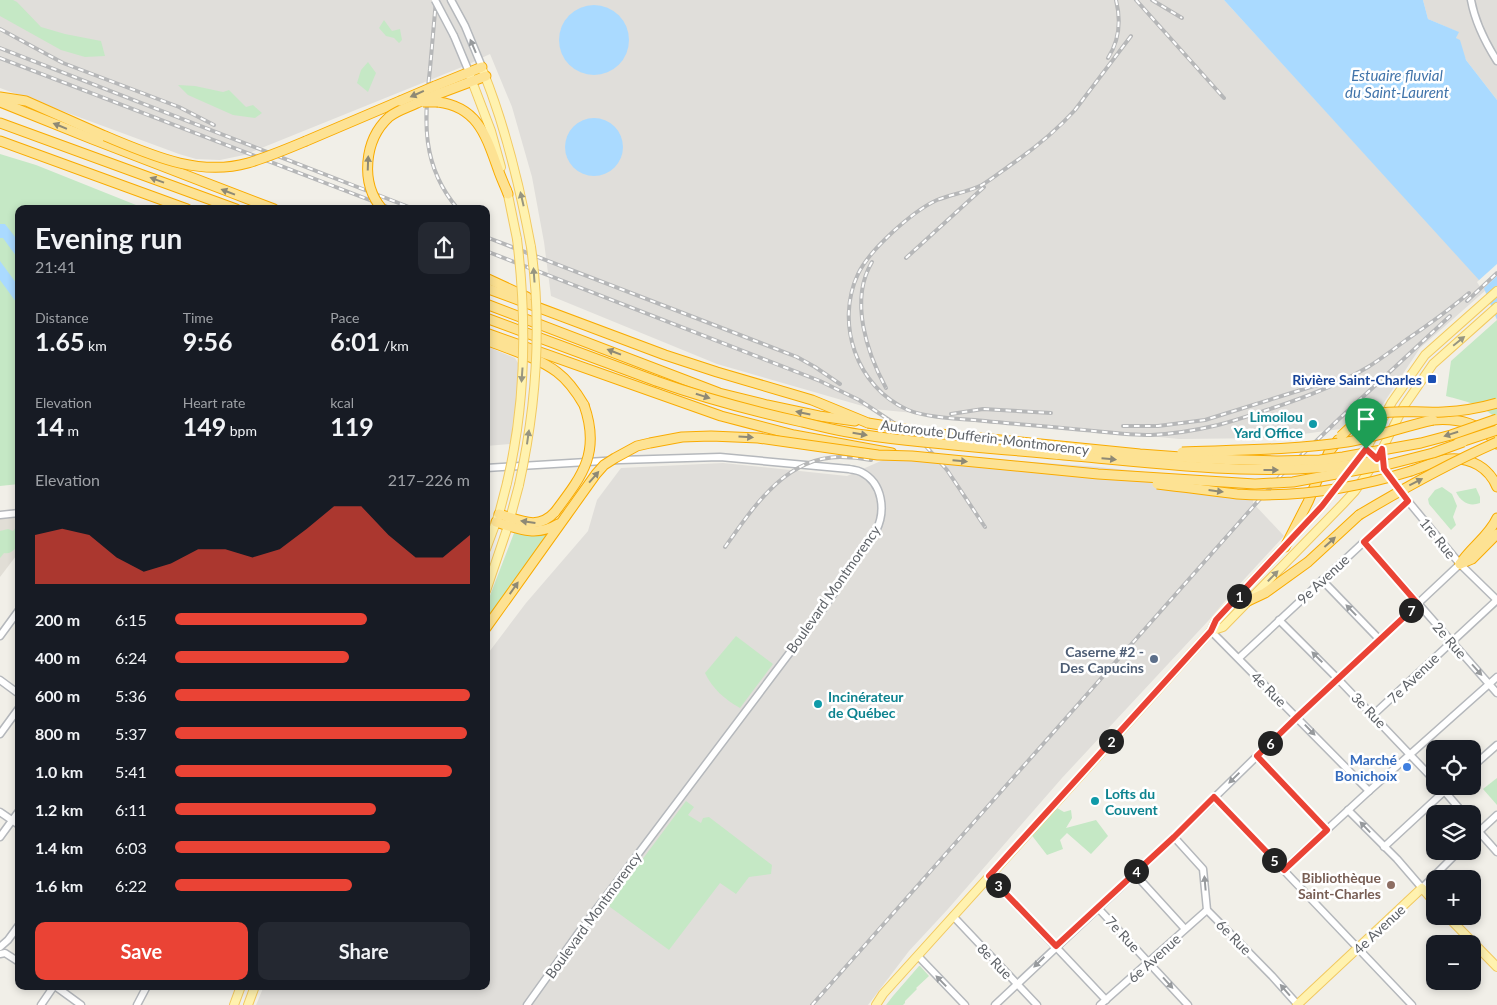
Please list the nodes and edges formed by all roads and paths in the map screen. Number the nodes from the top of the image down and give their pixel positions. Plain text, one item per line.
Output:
1 (435, 0) edge
2 (451, 0) edge
3 (1471, 0) edge
4 (1497, 61) edge
5 (484, 72) junction
6 (471, 76) junction
7 (437, 94) junction
8 (0, 97) edge
9 (0, 102) edge
10 (0, 123) edge
11 (0, 141) edge
12 (508, 194) junction
13 (176, 205) edge
14 (225, 205) edge
15 (264, 205) edge
16 (380, 205) edge
17 (490, 280) edge
18 (490, 289) edge
19 (1497, 291) edge
20 (490, 306) edge
21 (1497, 307) edge
22 (490, 319) edge
23 (600, 330) junction
24 (490, 334) edge
25 (490, 342) edge
26 (1497, 403) edge
27 (1497, 418) edge
28 (868, 423) junction
29 (1497, 430) edge
30 (1463, 442) junction
31 (1497, 443) edge
32 (1366, 449) junction
33 (1382, 449) junction
34 (1140, 454) junction
35 (912, 456) junction
36 (1377, 459) junction
37 (490, 468) edge
38 (1384, 469) junction
39 (1098, 474) junction
40 (1497, 487) edge
41 (1408, 501) junction
42 (15, 513) edge
43 (0, 515) edge
44 (497, 518) junction
45 (564, 518) junction
46 (1497, 518) edge
47 (510, 522) junction
48 (1497, 534) edge
49 (490, 538) edge
50 (1364, 542) junction
51 (1285, 547) junction
52 (1460, 564) junction
53 (490, 579) edge
54 (1322, 580) junction
55 (1497, 600) edge
56 (1248, 601) junction
57 (1418, 604) junction
58 (15, 615) edge
59 (1279, 620) junction
60 (490, 622) edge
61 (1211, 631) junction
62 (0, 636) edge
63 (1380, 640) junction
64 (1451, 641) junction
65 (1239, 658) junction
66 (1497, 677) edge
67 (1338, 679) junction
68 (0, 680) edge
69 (1489, 684) junction
70 (15, 691) edge
71 (1497, 693) edge
72 (15, 713) edge
73 (1373, 715) junction
74 (1297, 717) junction
75 (0, 734) edge
76 (1497, 745) edge
77 (1410, 754) junction
78 (1257, 756) junction
79 (1481, 758) edge
80 (1426, 771) edge
81 (1369, 791) junction
82 (1436, 795) edge
83 (1447, 795) edge
84 (1214, 797) junction
85 (1456, 805) edge
86 (1348, 810) junction
87 (0, 812) edge
88 (1497, 815) edge
89 (15, 817) edge
90 (12, 821) junction
91 (15, 823) edge
92 (1327, 830) junction
93 (1481, 831) edge
94 (1481, 833) edge
95 (0, 837) edge
96 (1174, 837) junction
97 (1384, 847) junction
98 (1497, 852) edge
99 (1450, 860) edge
100 (1284, 870) junction
101 (1134, 873) junction
102 (989, 876) junction
103 (1422, 888) junction
104 (1426, 893) edge
105 (1098, 908) junction
106 (1207, 910) junction
107 (953, 916) junction
108 (1456, 925) edge
109 (1185, 929) junction
110 (15, 931) edge
111 (1056, 946) junction
112 (1358, 948) junction
113 (1, 950) edge
114 (918, 956) junction
115 (15, 959) edge
116 (1149, 962) junction
117 (1497, 967) edge
118 (1017, 983) junction
119 (51, 990) edge
120 (59, 990) edge
121 (145, 990) edge
122 (240, 990) edge
123 (254, 990) edge
124 (1106, 1000) junction
125 (41, 1005) edge
126 (81, 1005) edge
127 (137, 1005) edge
128 (234, 1005) edge
129 (248, 1005) edge
130 (527, 1005) edge
131 (876, 1005) edge
132 (965, 1005) edge
133 (995, 1005) edge
134 (1037, 1005) edge
135 (1100, 1005) edge
136 (1188, 1005) edge
137 (1298, 1005) edge
138 (1412, 1005) edge

1 - 6 street, bridge
5 -> 2 street
3 - 4 street
5 - 6 highway
47 -> 5 main road, bridge
6 - 7 highway
6 - 12 main road
7 -> 8 highway, bridge
7 - 12 highway
16 -> 7 highway, bridge
15 -> 9 highway
14 -> 10 highway
11 - 13 highway
12 -> 44 main road, bridge
17 - 23 highway
18 - 23 highway
19 - 32 main road
28 -> 20 highway, Autoroute Dufferin-Montmorency
33 -> 21 main road
22 -> 30 highway, Autoroute Dufferin-Montmorency, bridge
23 - 28 highway
24 - 35 highway, bridge
25 -> 47 highway, bridge
26 - 51 highway, bridge
27 -> 34 highway, Autoroute Dufferin-Montmorency, bridge
28 - 34 highway, Autoroute Dufferin-Montmorency, bridge
29 - 30 highway, Autoroute Dufferin-Montmorency, bridge
30 - 39 highway, bridge
31 - 34 highway, bridge
56 -> 31 highway, bridge
32 - 36 street, 1re Rue
32 - 51 main road
33 - 36 main road
33 - 38 main road
35 -> 39 highway, bridge
45 -> 35 highway, bridge
36 - 38 street, 1re Rue
56 -> 36 main road
37 - 130 street, Boulevard Montmorency
38 - 41 street, 1re Rue
39 -> 40 highway, bridge
41 - 50 street, 9e Avenue
41 - 52 street, 1re Rue
42 - 43 street
44 - 47 highway
44 - 49 main road
45 - 47 highway
60 -> 45 highway
46 - 52 highway
47 - 53 main road
48 - 52 highway
50 - 54 street, 9e Avenue
50 - 57 street, 2e Rue
51 - 61 main road
52 - 55 street, 1re Rue
52 - 57 street
54 - 59 street, 9e Avenue
63 -> 54 street
55 - 64 street, 7e Avenue
56 - 61 main road
57 - 63 street
57 - 64 street, 2e Rue
58 - 62 street
59 - 65 street, 9e Avenue
67 -> 59 street, 3e Rue
61 - 65 street, 4e Rue
61 - 102 main road
63 - 67 street
64 -> 69 street, 2e Rue
64 - 73 street, 7e Avenue
65 - 74 street, 4e Rue
66 - 69 street
67 - 73 street, 3e Rue
67 - 74 street
68 - 70 street
69 - 71 street, 2e Rue
69 - 77 street
72 - 75 street
73 - 77 street, 3e Rue
74 - 78 street
74 -> 81 street, 4e Rue
76 - 79 street
77 - 80 street, 3e Rue
77 - 81 street
78 -> 84 street
78 - 92 street
81 - 86 street
82 - 97 street
83 - 85 street
84 - 96 street
84 - 100 street
86 - 92 street
97 -> 86 street
87 - 90 street
88 - 93 street
89 - 90 street
90 - 91 street
90 - 95 street
92 - 100 street
94 - 98 street
96 - 101 street
106 -> 96 street, 6e Rue
97 - 103 street
99 - 103 street, 4e Avenue
100 - 112 street
101 - 105 street
101 - 109 street
102 - 107 main road
102 - 111 street
103 - 104 main road
103 - 112 main road, 4e Avenue
105 - 111 street
105 - 116 street, 7e Rue
106 - 109 street, 6e Avenue
137 -> 106 street, 6e Rue
107 - 114 main road
107 - 118 street, 8e Rue
108 - 117 main road
109 - 116 street, 6e Avenue
110 - 113 street
111 -> 118 street
111 - 124 street
112 - 137 main road, 4e Avenue
112 - 138 street
113 - 115 street
114 - 131 main road
132 -> 114 street
116 - 124 street, 6e Avenue
116 -> 136 street, 7e Rue
118 - 133 street
118 - 134 street, 8e Rue
119 - 125 street
120 - 126 street
121 - 127 street
122 - 128 main road
123 - 129 main road
124 - 135 street, 6e Avenue

